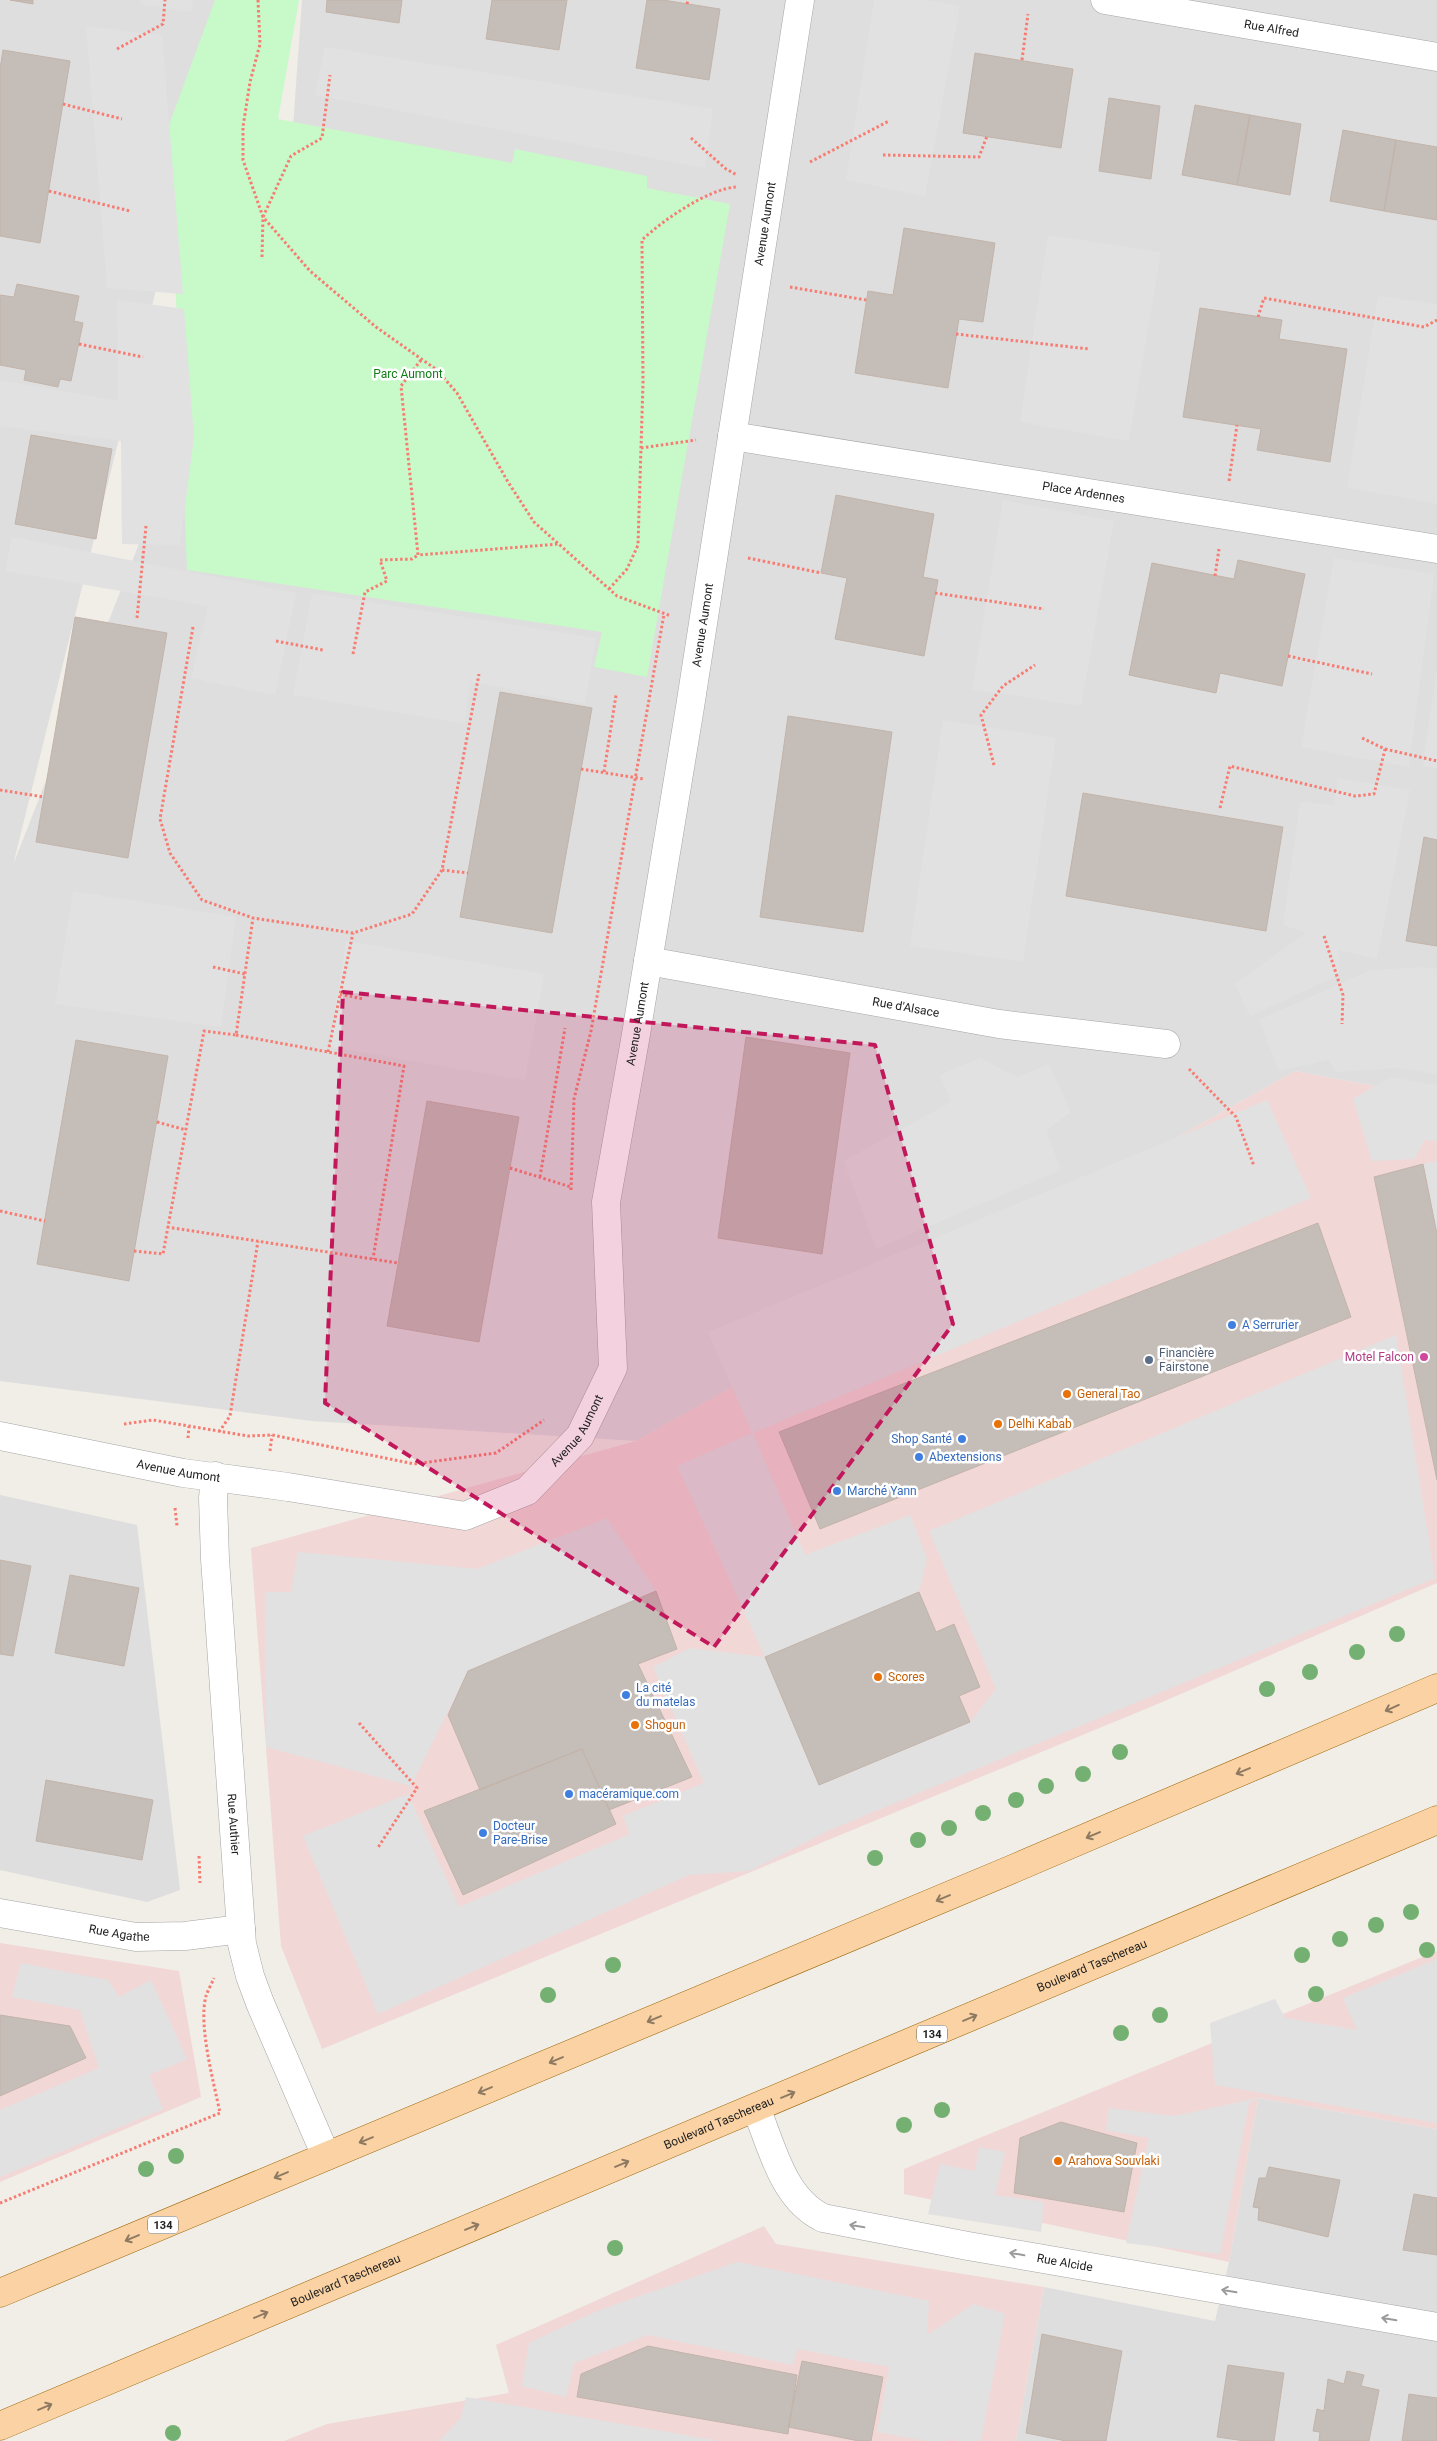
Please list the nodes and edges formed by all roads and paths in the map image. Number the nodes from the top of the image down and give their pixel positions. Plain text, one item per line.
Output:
1 (165, 0) edge
2 (258, 0) edge
3 (800, 0) edge
4 (1105, 0) edge
5 (1028, 14) dead end
6 (117, 49) dead end
7 (1437, 57) edge
8 (1022, 60) dead end
9 (330, 75) dead end
10 (63, 104) dead end
11 (122, 119) dead end
12 (889, 121) dead end
13 (987, 136) dead end
14 (691, 138) dead end
15 (883, 155) dead end
16 (763, 184) junction
17 (49, 191) dead end
18 (130, 211) dead end
19 (263, 217) junction
20 (262, 257) dead end
21 (757, 281) junction
22 (866, 300) dead end
23 (1258, 317) dead end
24 (1437, 320) edge
25 (956, 334) dead end
26 (78, 344) dead end
27 (1089, 349) dead end
28 (143, 357) dead end
29 (421, 360) junction
30 (732, 436) junction
31 (641, 448) junction
32 (146, 526) dead end
33 (560, 544) junction
34 (1437, 549) edge
35 (714, 552) junction
36 (418, 555) junction
37 (821, 573) dead end
38 (609, 588) junction
39 (935, 593) dead end
40 (1044, 609) dead end
41 (664, 614) junction
42 (137, 618) dead end
43 (193, 627) dead end
44 (701, 628) junction
45 (276, 641) dead end
46 (324, 650) dead end
47 (354, 654) dead end
48 (1288, 656) dead end
49 (1035, 665) dead end
50 (479, 674) dead end
51 (1372, 674) dead end
52 (616, 695) dead end
53 (1362, 738) dead end
54 (1385, 749) junction
55 (1437, 761) edge
56 (994, 765) dead end
57 (581, 770) dead end
58 (604, 772) junction
59 (636, 776) junction
60 (677, 786) junction
61 (0, 790) edge
62 (44, 797) dead end
63 (1220, 808) dead end
64 (442, 870) junction
65 (468, 873) dead end
66 (253, 918) junction
67 (354, 933) junction
68 (1324, 936) dead end
69 (648, 961) junction
70 (213, 967) dead end
71 (245, 974) junction
72 (340, 994) junction
73 (363, 999) dead end
74 (1342, 1024) dead end
75 (565, 1028) dead end
76 (236, 1035) junction
77 (1166, 1044) joint
78 (328, 1052) junction
79 (157, 1122) dead end
80 (186, 1130) junction
81 (1254, 1166) dead end
82 (510, 1168) dead end
83 (540, 1178) junction
84 (571, 1186) junction
85 (608, 1192) junction
86 (570, 1195) dead end
87 (0, 1211) edge
88 (45, 1220) dead end
89 (168, 1227) junction
90 (258, 1241) junction
91 (134, 1250) dead end
92 (373, 1259) junction
93 (398, 1263) dead end
94 (550, 1416) dead end
95 (117, 1425) dead end
96 (188, 1426) junction
97 (219, 1432) junction
98 (272, 1435) junction
99 (0, 1436) edge
100 (187, 1440) dead end
101 (270, 1452) dead end
102 (215, 1476) junction
103 (1437, 1688) edge
104 (359, 1723) dead end
105 (1437, 1820) edge
106 (378, 1849) dead end
107 (0, 1913) edge
108 (241, 1928) junction
109 (214, 1977) dead end
110 (756, 2108) junction
111 (326, 2156) junction
112 (0, 2203) edge
113 (0, 2293) edge
114 (1437, 2327) edge
115 (0, 2426) edge

1 - 6 path
2 - 19 path
3 - 16 street, Avenue Aumont
4 - 7 street, Rue Alfred
5 - 8 path
9 - 19 path
10 - 11 path
12 - 16 path
13 - 15 path
14 - 16 path
16 - 21 street, Avenue Aumont
16 - 31 path
17 - 18 path
19 - 20 path
19 - 29 path
21 - 22 path
21 - 30 street, Avenue Aumont
23 - 24 path
25 - 27 path
26 - 28 path
29 - 33 path
29 - 36 path
30 - 31 path
30 - 34 street, Place Ardennes
30 - 35 street, Avenue Aumont
31 - 38 path
32 - 42 path
33 - 36 path
33 - 38 path
35 - 37 path
35 - 44 street, Avenue Aumont
36 - 47 path
38 - 41 path
39 - 40 path
41 - 44 path
41 - 59 path
43 - 66 path
44 - 60 street, Avenue Aumont
45 - 46 path
48 - 51 path
49 - 56 path
50 - 64 path
52 - 58 path
53 - 54 path
54 - 55 path
54 - 63 path
57 - 58 path
58 - 59 path
59 - 60 path
59 - 84 path
60 - 69 street, Avenue Aumont
61 - 62 path
64 - 65 path
64 - 67 path
66 - 67 path
66 - 71 path
67 - 72 path
68 - 74 path
69 - 77 street, Rue d'Alsace
69 - 85 street, Avenue Aumont
70 - 71 path
71 - 76 path
72 - 73 path
72 - 78 path
75 - 83 path
76 - 78 path
76 - 80 path
77 - 81 path
78 - 92 path
79 - 80 path
80 - 89 path
82 - 83 path
83 - 84 path
84 - 85 path
84 - 86 path
85 - 102 street, Avenue Aumont
87 - 88 path
89 - 90 path
89 - 91 path
90 - 92 path
90 - 97 path
92 - 93 path
94 - 98 path
95 - 96 path
96 - 97 path
96 - 100 path
97 - 98 path
98 - 101 path
99 - 102 street, Avenue Aumont
102 - 108 street, Rue Authier
103 -> 111 main road, 134
104 - 106 path
110 -> 105 main road, Boulevard Taschereau / 134
107 - 108 street, Rue Agathe
108 - 111 street, Rue Authier
109 - 112 path
114 -> 110 street, Rue Alcide
115 -> 110 main road, Boulevard Taschereau / 134
111 -> 113 main road, 134

